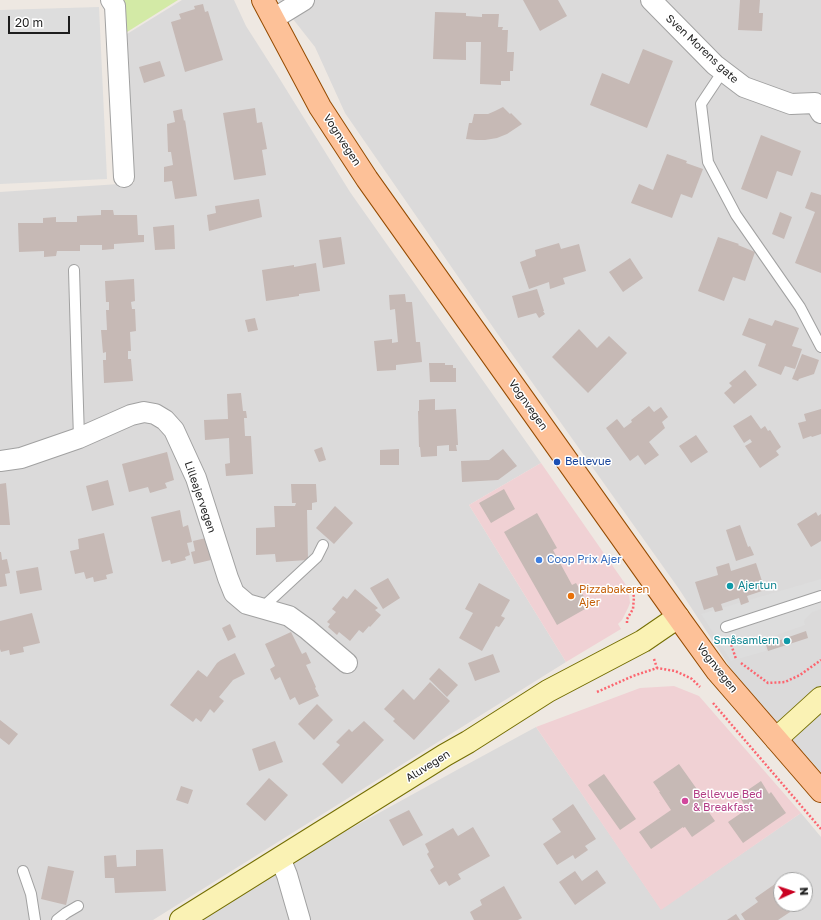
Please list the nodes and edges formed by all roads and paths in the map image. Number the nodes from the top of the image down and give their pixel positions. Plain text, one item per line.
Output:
1 (111, 0) edge
2 (262, 0) edge
3 (304, 0) edge
4 (651, 0) edge
5 (273, 19) junction
6 (723, 71) junction
7 (819, 106) edge
8 (124, 176) dead end
9 (74, 270) dead end
10 (821, 347) edge
11 (79, 438) junction
12 (0, 461) edge
13 (323, 545) dead end
14 (821, 596) edge
15 (262, 608) junction
16 (678, 617) junction
17 (726, 627) joint
18 (654, 656) dead end
19 (821, 660) edge
20 (346, 663) dead end
21 (657, 668) junction
22 (704, 691) dead end
23 (592, 694) dead end
24 (709, 697) dead end
25 (821, 698) edge
26 (776, 739) junction
27 (821, 791) edge
28 (821, 829) edge
29 (280, 858) junction
30 (23, 871) dead end
31 (78, 906) dead end
32 (35, 920) edge
33 (57, 920) edge
34 (181, 920) edge
35 (300, 920) edge

1 - 8 street
2 - 5 main road, Vognvegen
3 - 5 street
4 - 6 street, Sven Morens gate
5 - 16 main road, Vognvegen
6 - 7 street, Sven Morens gate
6 - 10 lane
9 - 11 lane
11 - 12 street, Lilleajervegen
11 - 15 street, Lilleajervegen
13 - 15 lane
14 - 17 lane
15 - 20 street, Lilleajervegen
16 - 26 main road, Vognvegen
16 - 29 main road, Aluvegen
17 - 19 path
18 - 21 path
21 - 22 path
21 - 23 path
24 - 28 path
25 - 26 main road
26 - 27 main road, Vognvegen
29 - 34 main road, Aluvegen
29 - 35 street
30 - 32 lane
31 - 33 lane

